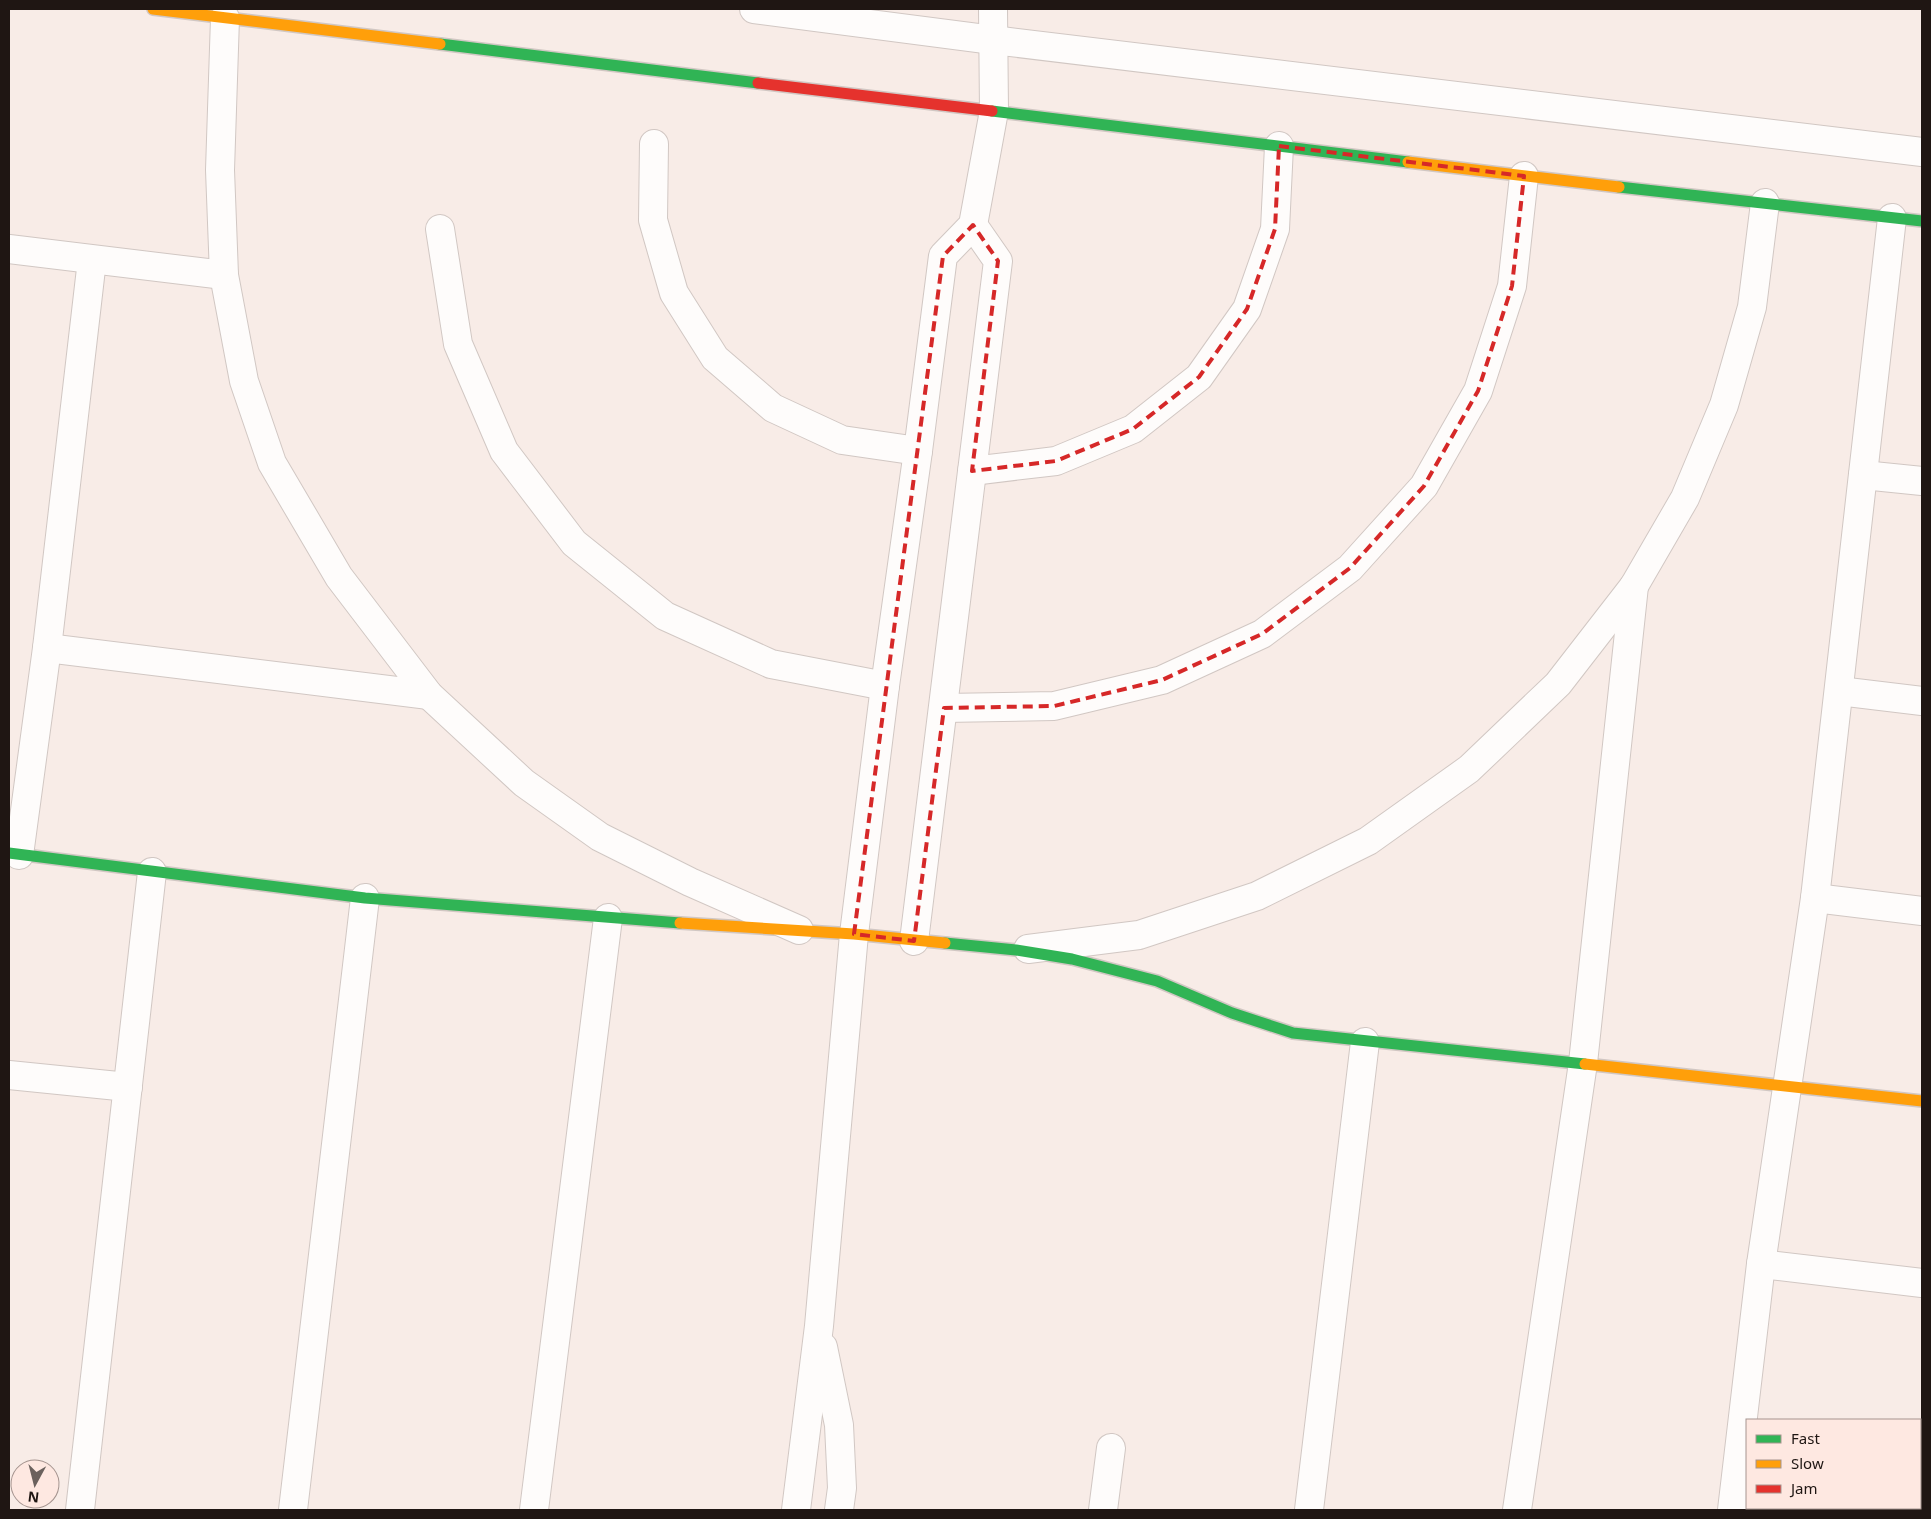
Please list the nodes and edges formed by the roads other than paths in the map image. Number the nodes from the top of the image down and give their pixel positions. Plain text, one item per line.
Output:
1 (154, 9) edge
2 (754, 9) edge
3 (994, 9) edge
4 (225, 18) junction
5 (993, 40) junction
6 (994, 110) junction
7 (654, 144) dead end
8 (1279, 146) junction
9 (1922, 152) edge
10 (1524, 176) junction
11 (1764, 203) junction
12 (1892, 218) junction
13 (1922, 221) edge
14 (973, 225) junction
15 (440, 229) dead end
16 (9, 250) edge
17 (92, 260) junction
18 (224, 275) junction
19 (918, 451) junction
20 (972, 471) junction
21 (1863, 474) junction
22 (1922, 481) edge
23 (1634, 586) junction
24 (47, 648) junction
25 (885, 686) junction
26 (1839, 691) junction
27 (430, 695) junction
28 (1922, 701) edge
29 (944, 708) junction
30 (14, 854) edge
31 (152, 872) junction
32 (365, 898) junction
33 (1815, 898) junction
34 (1922, 911) edge
35 (608, 918) junction
36 (805, 932) junction
37 (854, 934) junction
38 (914, 941) junction
39 (1016, 950) junction
40 (1365, 1042) junction
41 (1583, 1063) junction
42 (9, 1075) edge
43 (1786, 1085) junction
44 (128, 1087) junction
45 (1922, 1101) edge
46 (1760, 1264) junction
47 (1922, 1284) edge
48 (818, 1326) junction
49 (1747, 1419) edge
50 (1746, 1428) edge
51 (1111, 1448) dead end
52 (1744, 1451) edge
53 (80, 1510) edge
54 (293, 1510) edge
55 (534, 1510) edge
56 (796, 1510) edge
57 (839, 1510) edge
58 (1103, 1510) edge
59 (1309, 1510) edge
60 (1517, 1510) edge
61 (1732, 1510) edge

1 - 4 street
2 - 5 street
3 - 5 street
4 - 6 street
4 - 18 street
5 - 6 street
5 - 9 street
6 - 8 street
6 - 14 street
7 - 19 street
8 - 10 street
8 - 20 street
10 - 11 street
10 - 29 street
11 - 12 street
11 - 23 street
12 - 13 street
12 - 21 street
14 - 19 street
14 - 20 street
15 - 25 street
16 - 17 street
17 - 18 street
17 - 24 street
18 - 27 street
19 - 25 street
20 - 29 street
21 - 22 street
21 - 26 street
23 - 39 street
23 - 41 street
24 - 27 street
24 - 30 street
25 - 37 street
26 - 28 street
26 - 33 street
27 - 36 street
29 - 38 street
30 - 31 street
31 - 32 street
31 - 44 street
32 - 35 street
32 - 54 street
33 - 34 street
33 - 43 street
35 - 36 street
35 - 55 street
36 - 37 street
37 - 38 street
37 - 48 street
38 - 39 street
39 - 40 street
40 - 41 street
40 - 59 street
41 - 43 street
41 - 60 street
42 - 44 street
43 - 45 street
43 - 46 street
44 - 53 street
46 - 47 street
46 - 49 street
48 - 56 street
48 - 57 street
50 - 52 street
51 - 58 street
52 - 61 street

